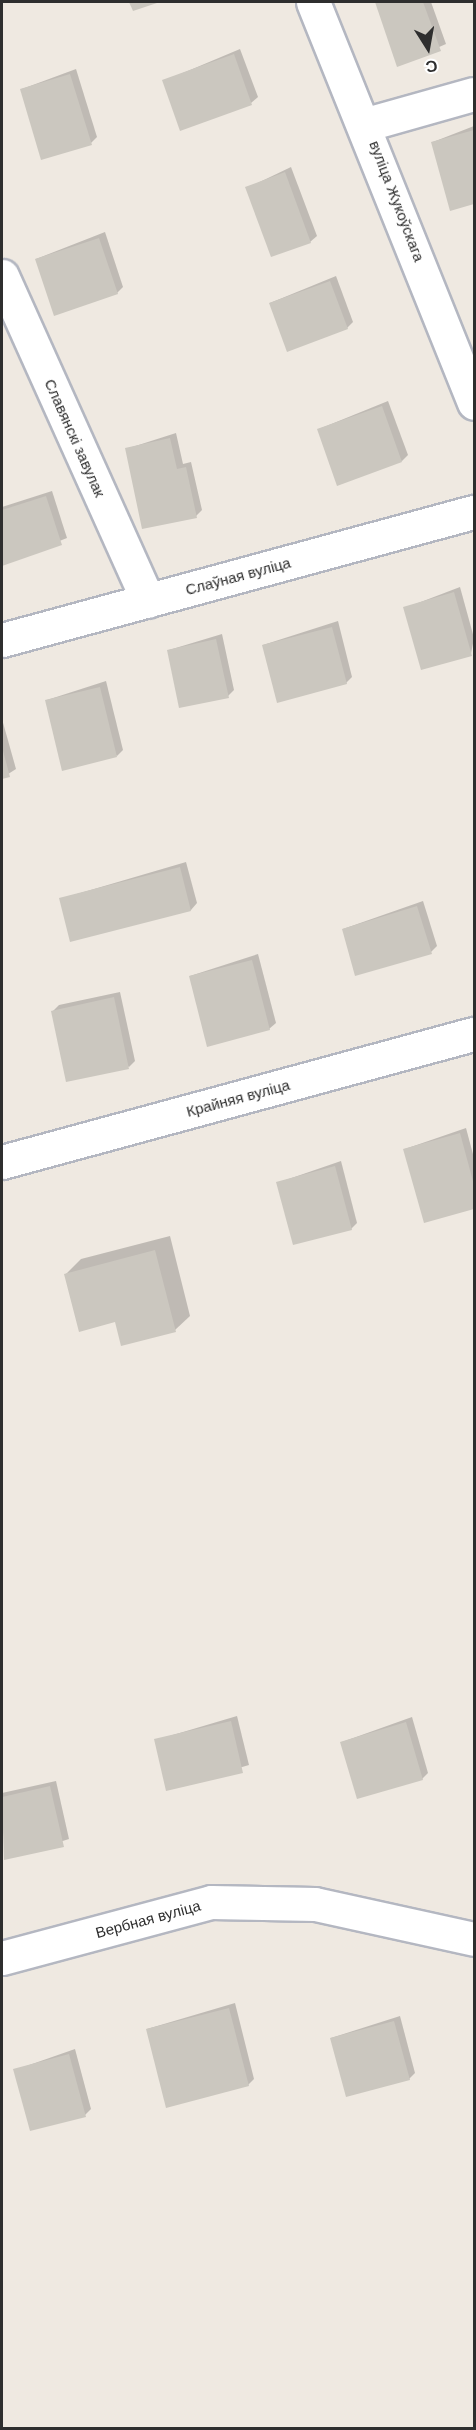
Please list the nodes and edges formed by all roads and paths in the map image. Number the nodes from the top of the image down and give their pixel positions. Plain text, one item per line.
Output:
1 (313, 2) edge
2 (474, 94) edge
3 (367, 124) junction
4 (2, 276) edge
5 (474, 403) edge
6 (474, 512) edge
7 (148, 601) junction
8 (2, 640) edge
9 (474, 1034) edge
10 (2, 1162) edge
11 (474, 1939) edge
12 (2, 1958) edge

1 - 3 street, вуліца Жукоўскага
2 - 3 street
3 - 5 street, вуліца Жукоўскага
4 - 7 street, Славянскі завулак
6 - 7 street, Слаўная вуліца
7 - 8 street, Слаўная вуліца
9 - 10 street, Крайняя вуліца
11 - 12 street, Вербная вуліца

